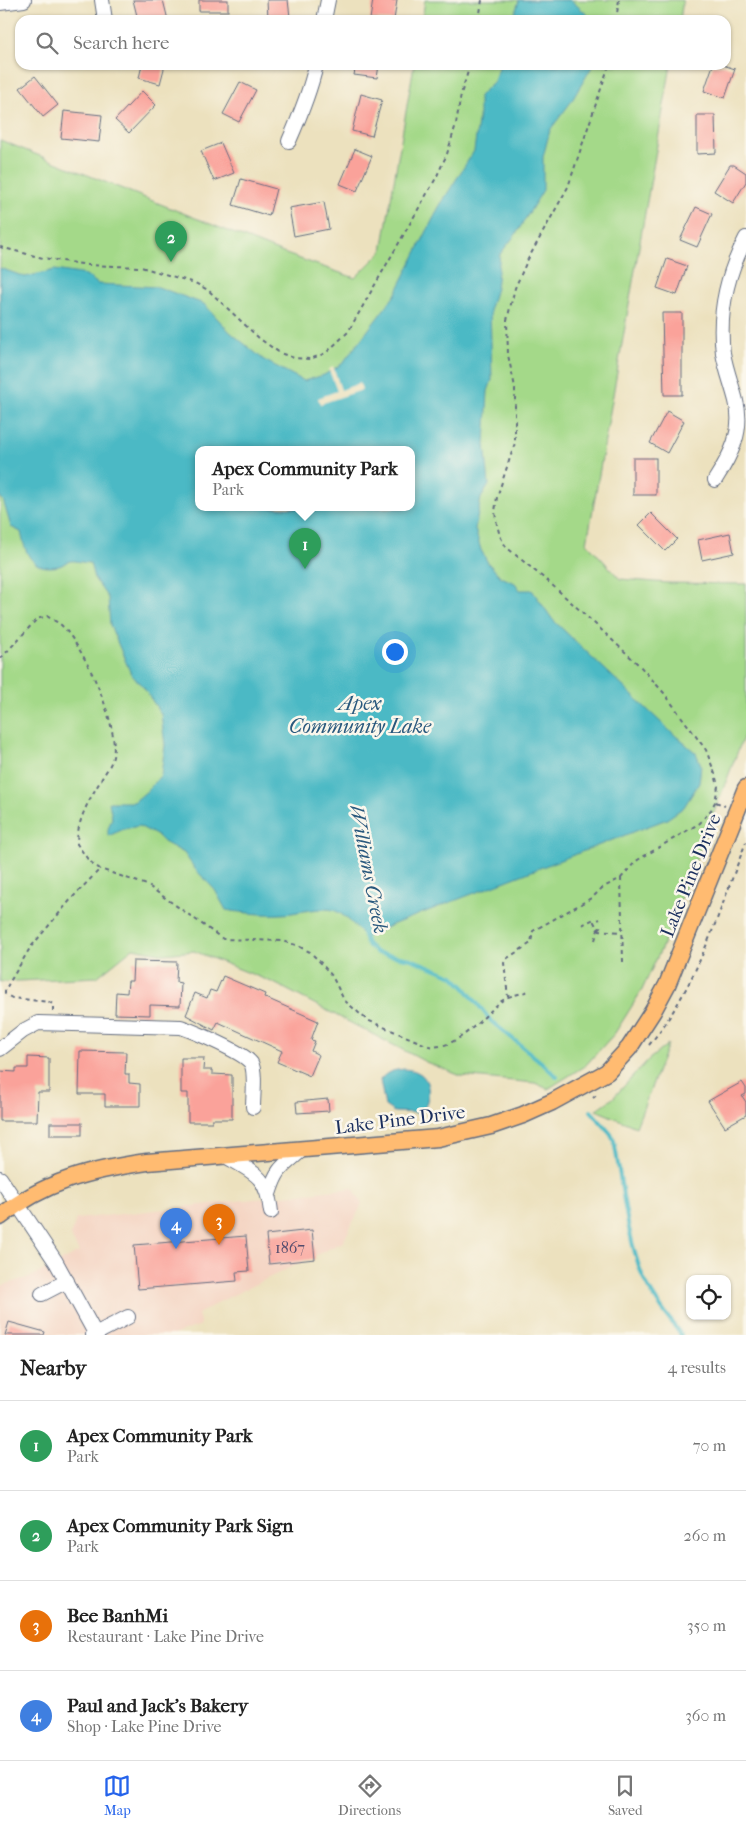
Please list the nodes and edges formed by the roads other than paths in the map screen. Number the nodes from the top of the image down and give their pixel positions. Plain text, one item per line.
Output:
1 (24, 0) edge
2 (102, 0) edge
3 (328, 0) edge
4 (0, 3) edge
5 (104, 15) edge
6 (325, 15) edge
7 (315, 70) edge
8 (288, 141) dead end
9 (746, 238) edge
10 (716, 480) dead end
11 (746, 788) edge
12 (0, 1049) edge
13 (253, 1107) dead end
14 (302, 1150) junction
15 (225, 1156) junction
16 (0, 1178) edge
17 (269, 1194) junction
18 (17, 1203) junction
19 (271, 1212) dead end
20 (0, 1217) edge
21 (67, 1281) junction
22 (42, 1294) dead end
23 (128, 1317) dead end
24 (94, 1335) edge

1 - 4 street
2 - 5 street
3 - 6 street
7 - 8 street
9 - 10 street
11 - 14 main road, Lake Pine Drive
12 - 13 street
14 - 15 main road, Lake Pine Drive
14 - 17 street
15 - 17 street
15 - 18 main road, Lake Pine Drive
16 - 18 street
17 - 19 street
18 - 20 main road, Lake Pine Drive
18 - 21 street
21 - 22 street
21 - 24 street
23 - 24 street

